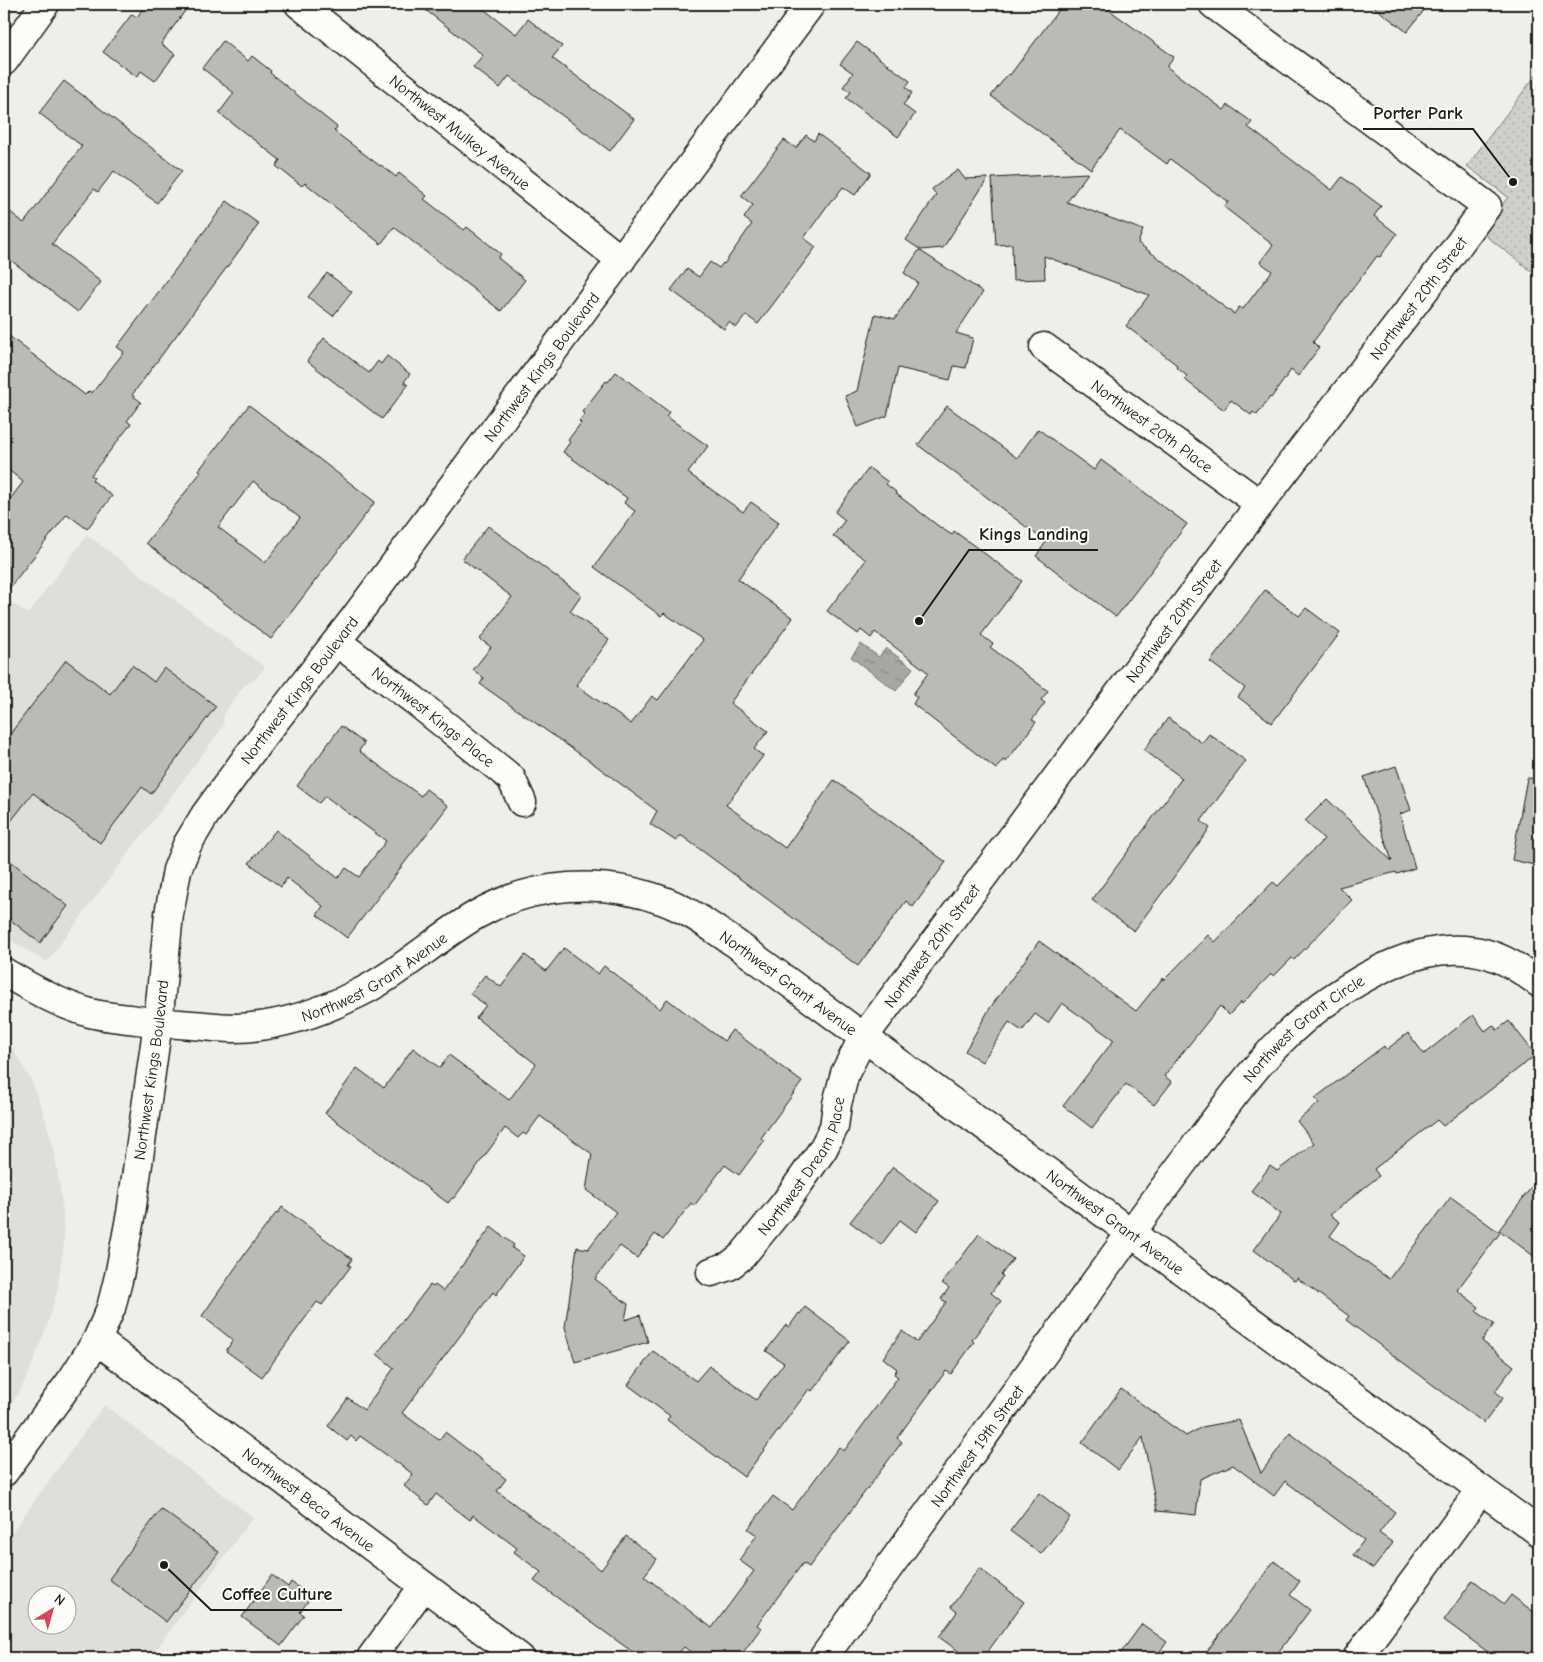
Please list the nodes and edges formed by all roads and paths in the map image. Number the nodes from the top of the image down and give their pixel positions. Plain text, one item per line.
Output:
1 (45, 4) edge
2 (299, 4) edge
3 (812, 4) edge
4 (1212, 4) edge
5 (4, 61) edge
6 (621, 260) junction
7 (1044, 347) dead end
8 (1260, 504) junction
9 (337, 642) junction
10 (522, 802) dead end
11 (4, 972) edge
12 (1539, 983) edge
13 (158, 1023) junction
14 (863, 1038) junction
15 (1131, 1234) junction
16 (711, 1272) dead end
17 (97, 1340) junction
18 (4, 1472) edge
19 (1481, 1490) junction
20 (1539, 1532) edge
21 (423, 1587) junction
22 (371, 1658) edge
23 (520, 1658) edge
24 (823, 1658) edge
25 (1357, 1658) edge

1 - 5 street
2 - 6 street, Northwest Mulkey Avenue
3 - 6 street, Northwest Kings Boulevard
4 - 8 street, Northwest 20th Street
6 - 9 street, Northwest Kings Boulevard
7 - 8 street, Northwest 20th Place
8 - 14 street, Northwest 20th Street
9 - 10 street, Northwest Kings Place
9 - 13 street, Northwest Kings Boulevard
11 - 13 street, Northwest Grant Avenue
12 - 15 street, Northwest Grant Circle
13 - 14 street, Northwest Grant Avenue
13 - 17 street, Northwest Kings Boulevard
14 - 15 street, Northwest Grant Avenue
14 - 16 street, Northwest Dream Place
15 - 19 street, Northwest Grant Avenue
15 - 24 street, Northwest 19th Street
17 - 18 street, Northwest Kings Boulevard
17 - 21 street, Northwest Beca Avenue
19 - 20 street, Northwest Grant Avenue
19 - 25 street
21 - 22 street
21 - 23 street, Northwest Beca Avenue

